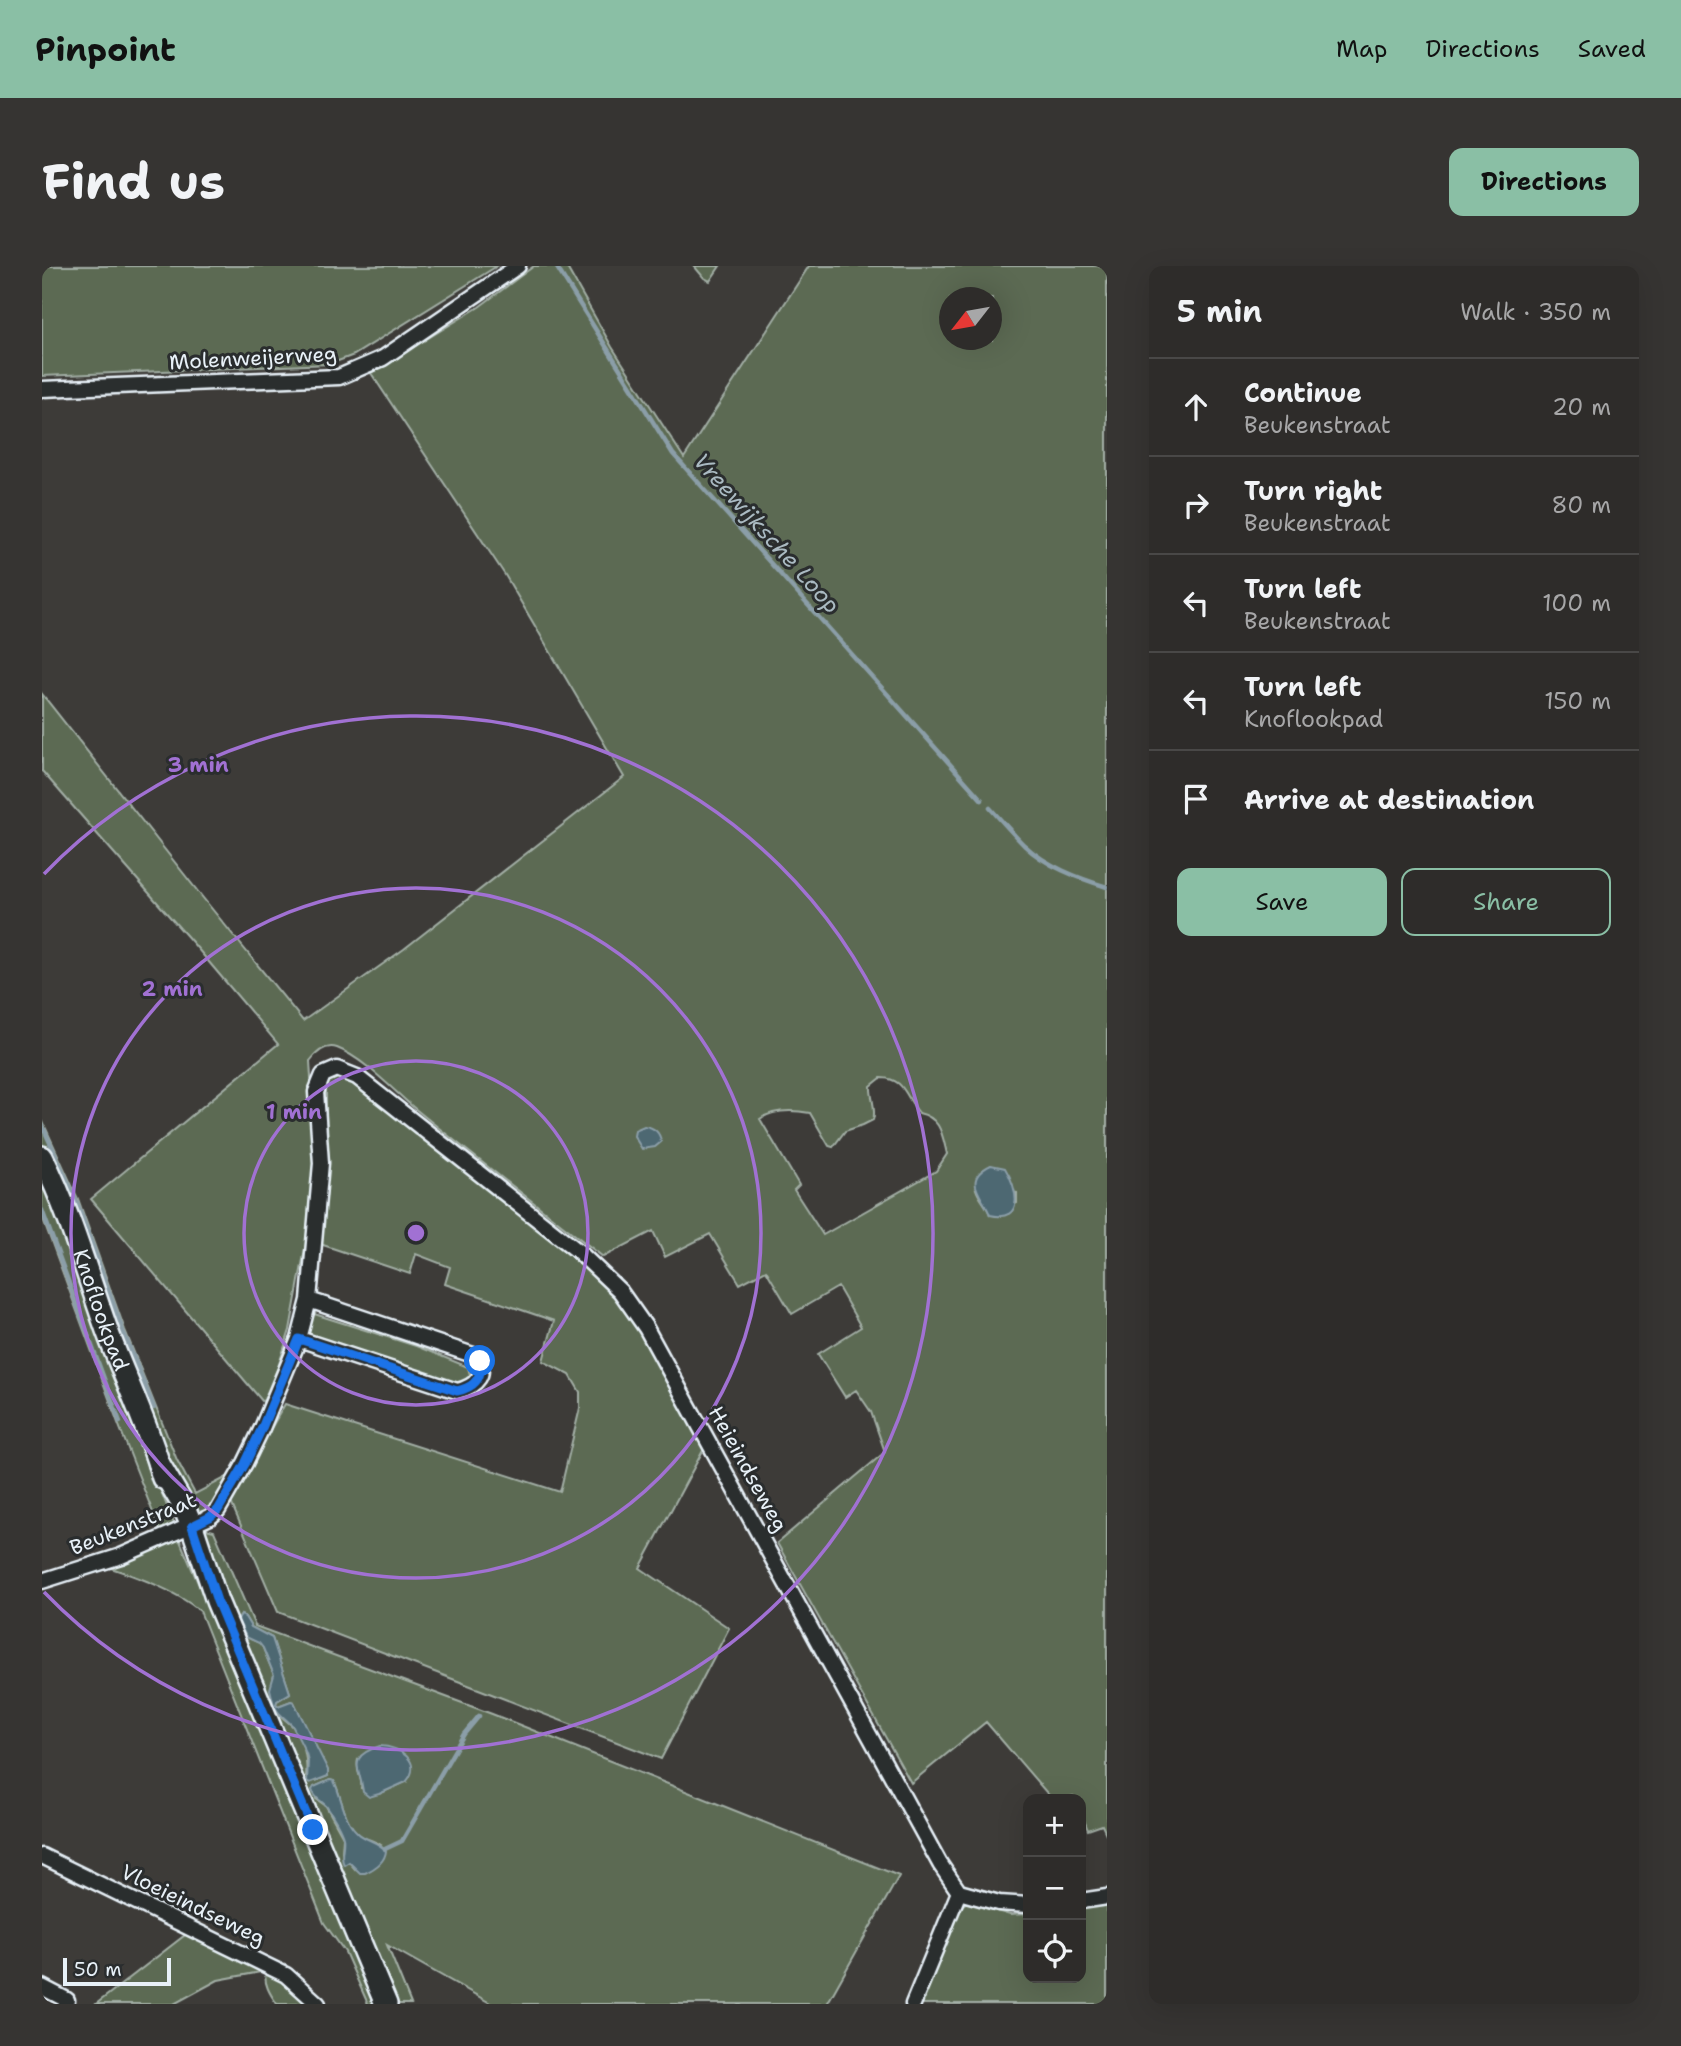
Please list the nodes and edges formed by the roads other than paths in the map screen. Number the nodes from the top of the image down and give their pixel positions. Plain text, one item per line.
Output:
1 (519, 266) edge
2 (42, 389) edge
3 (323, 1075) joint
4 (42, 1157) edge
5 (309, 1300) junction
6 (299, 1339) junction
7 (186, 1528) junction
8 (42, 1581) edge
9 (42, 1856) edge
10 (960, 1892) junction
11 (1107, 1897) edge
12 (1086, 1900) edge
13 (1023, 1905) edge
14 (42, 1987) edge
15 (67, 2000) dead end
16 (318, 2004) edge
17 (386, 2004) edge
18 (913, 2004) edge

1 - 2 street, Molenweijerweg
3 - 5 street, Beukenstraat
3 - 10 street, Heieindseweg
4 - 7 main road, Knoflookpad
5 - 6 street, Beukenstraat
5 - 6 street
6 - 7 street, Beukenstraat
7 - 8 street, Beukenstraat
7 - 17 main road, Knoflookpad
9 - 16 street, Vloeieindseweg
10 - 13 street
10 - 18 street
11 - 12 street
14 - 15 street

